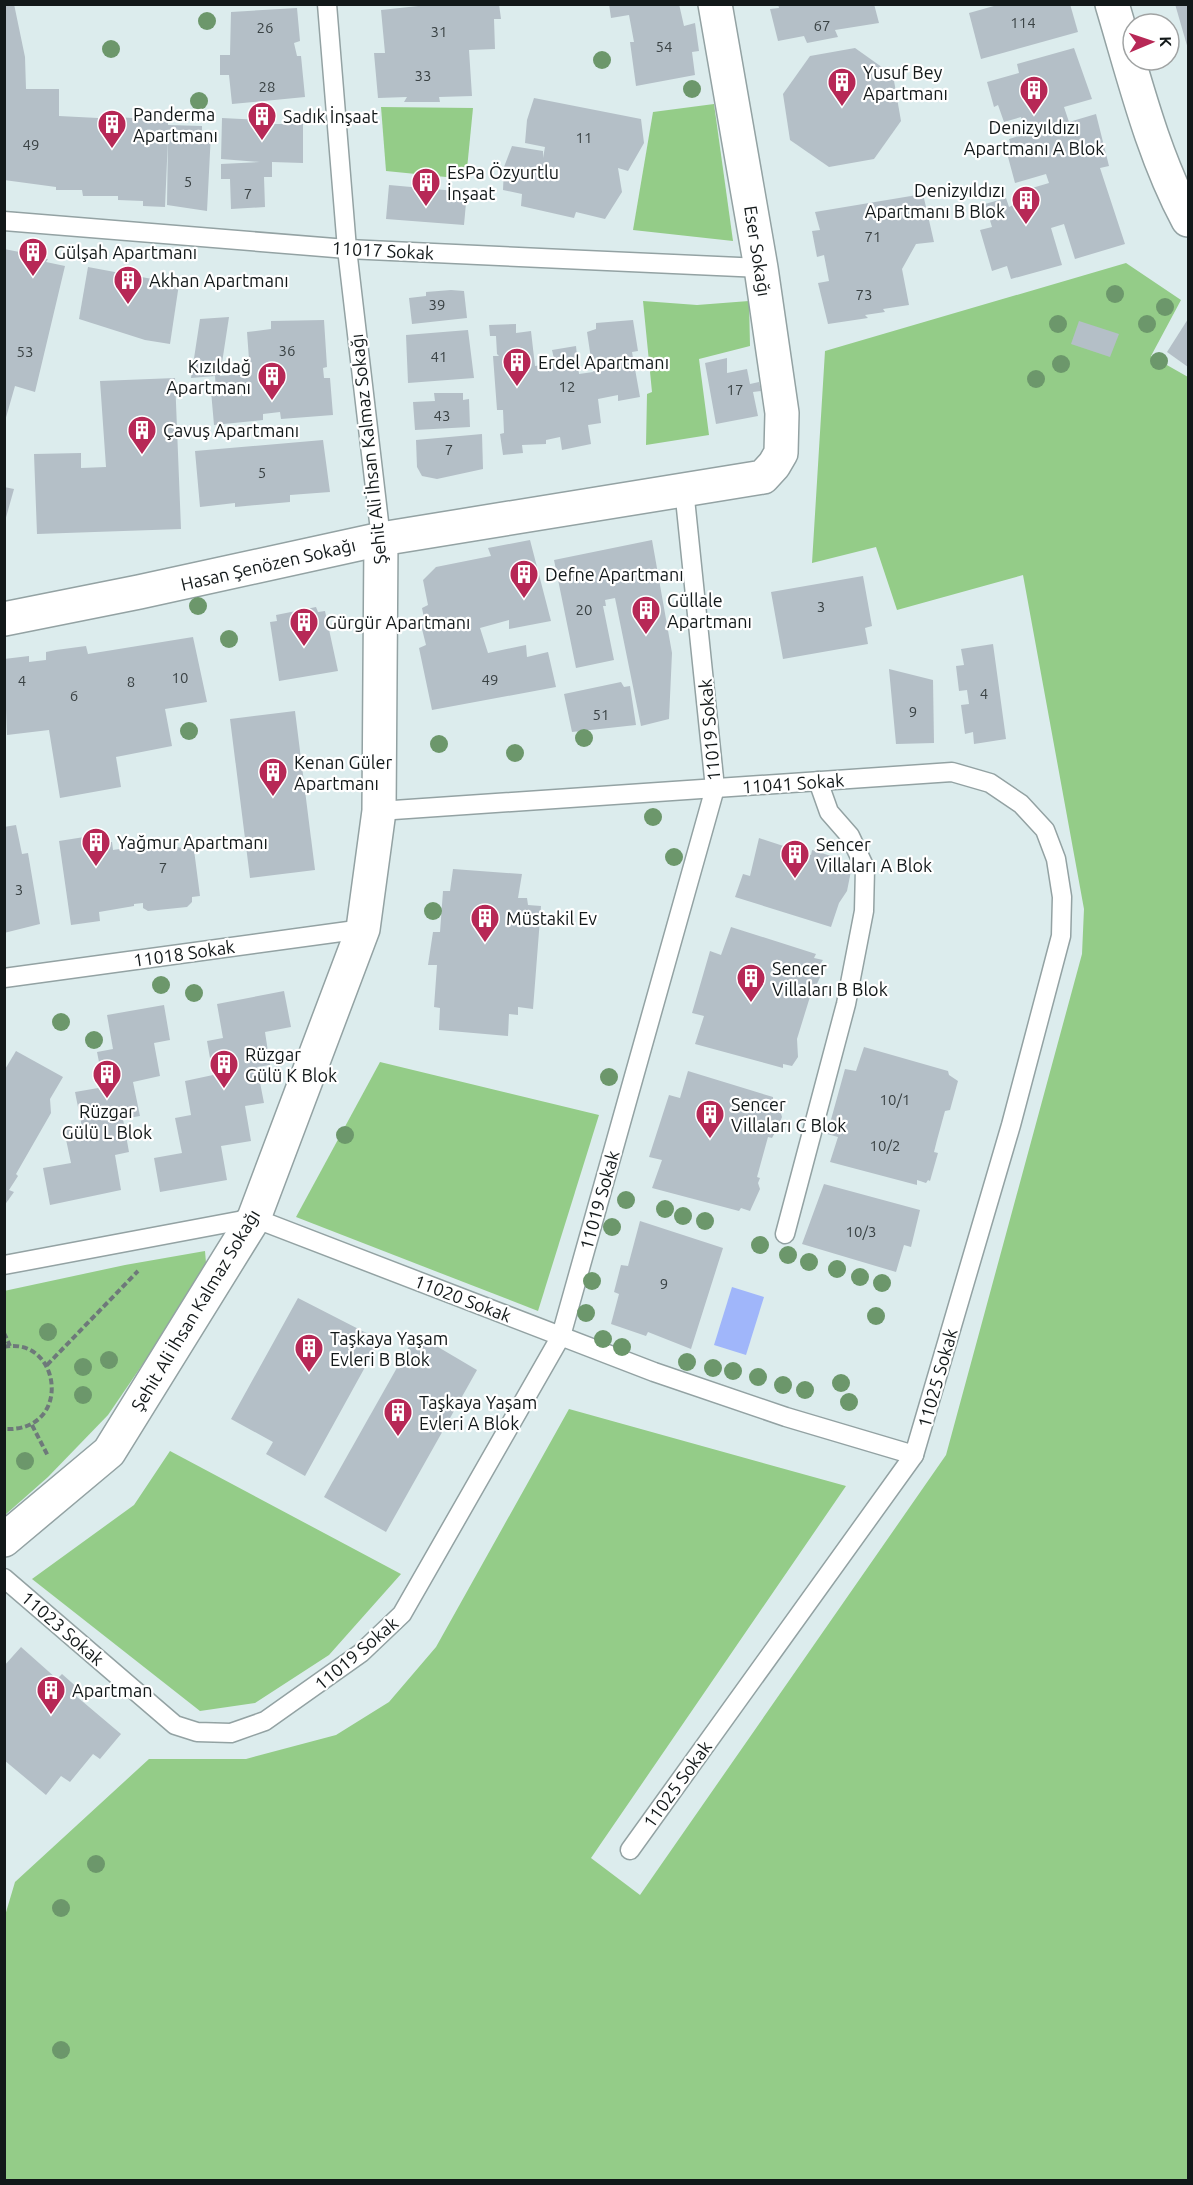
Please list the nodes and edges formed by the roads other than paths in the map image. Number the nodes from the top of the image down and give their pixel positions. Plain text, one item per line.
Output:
1 (327, 4) edge
2 (715, 4) edge
3 (1112, 4) edge
4 (1188, 220) edge
5 (4, 221) edge
6 (347, 249) junction
7 (761, 268) junction
8 (747, 480) joint
9 (684, 489) junction
10 (381, 538) junction
11 (4, 619) edge
12 (818, 781) junction
13 (715, 788) junction
14 (379, 811) junction
15 (1045, 830) joint
16 (363, 928) junction
17 (4, 978) edge
18 (254, 1218) junction
19 (785, 1234) dead end
20 (4, 1265) edge
21 (561, 1336) junction
22 (914, 1455) junction
23 (4, 1540) edge
24 (4, 1578) edge
25 (175, 1725) joint
26 (630, 1850) dead end

1 - 6 lane, Şehit Ali İhsan Kalmaz Sokağı
2 - 7 street, Eser Sokağı
3 - 4 street
5 - 6 lane, 11017 Sokak
6 - 7 lane, 11017 Sokak
6 - 10 lane, Şehit Ali İhsan Kalmaz Sokağı
7 - 8 street, Eser Sokağı
8 - 9 street, Hasan Şenözen Sokağı
9 - 10 street, Hasan Şenözen Sokağı
9 - 13 lane, 11019 Sokak
10 - 11 street, Hasan Şenözen Sokağı
10 - 14 street, Şehit Ali İhsan Kalmaz Sokağı
12 - 13 lane, 11041 Sokak
12 - 15 lane, 11041 Sokak
12 - 19 lane
13 - 14 lane, 11041 Sokak
13 - 21 lane, 11019 Sokak
14 - 16 street, Şehit Ali İhsan Kalmaz Sokağı
15 - 22 lane, 11025 Sokak
16 - 17 lane, 11018 Sokak
16 - 18 street, Şehit Ali İhsan Kalmaz Sokağı
18 - 20 lane
18 - 21 lane, 11020 Sokak
18 - 23 street, Şehit Ali İhsan Kalmaz Sokağı
21 - 22 lane, 11020 Sokak
21 - 25 lane, 11019 Sokak
22 - 26 lane, 11025 Sokak
24 - 25 lane, 11023 Sokak

